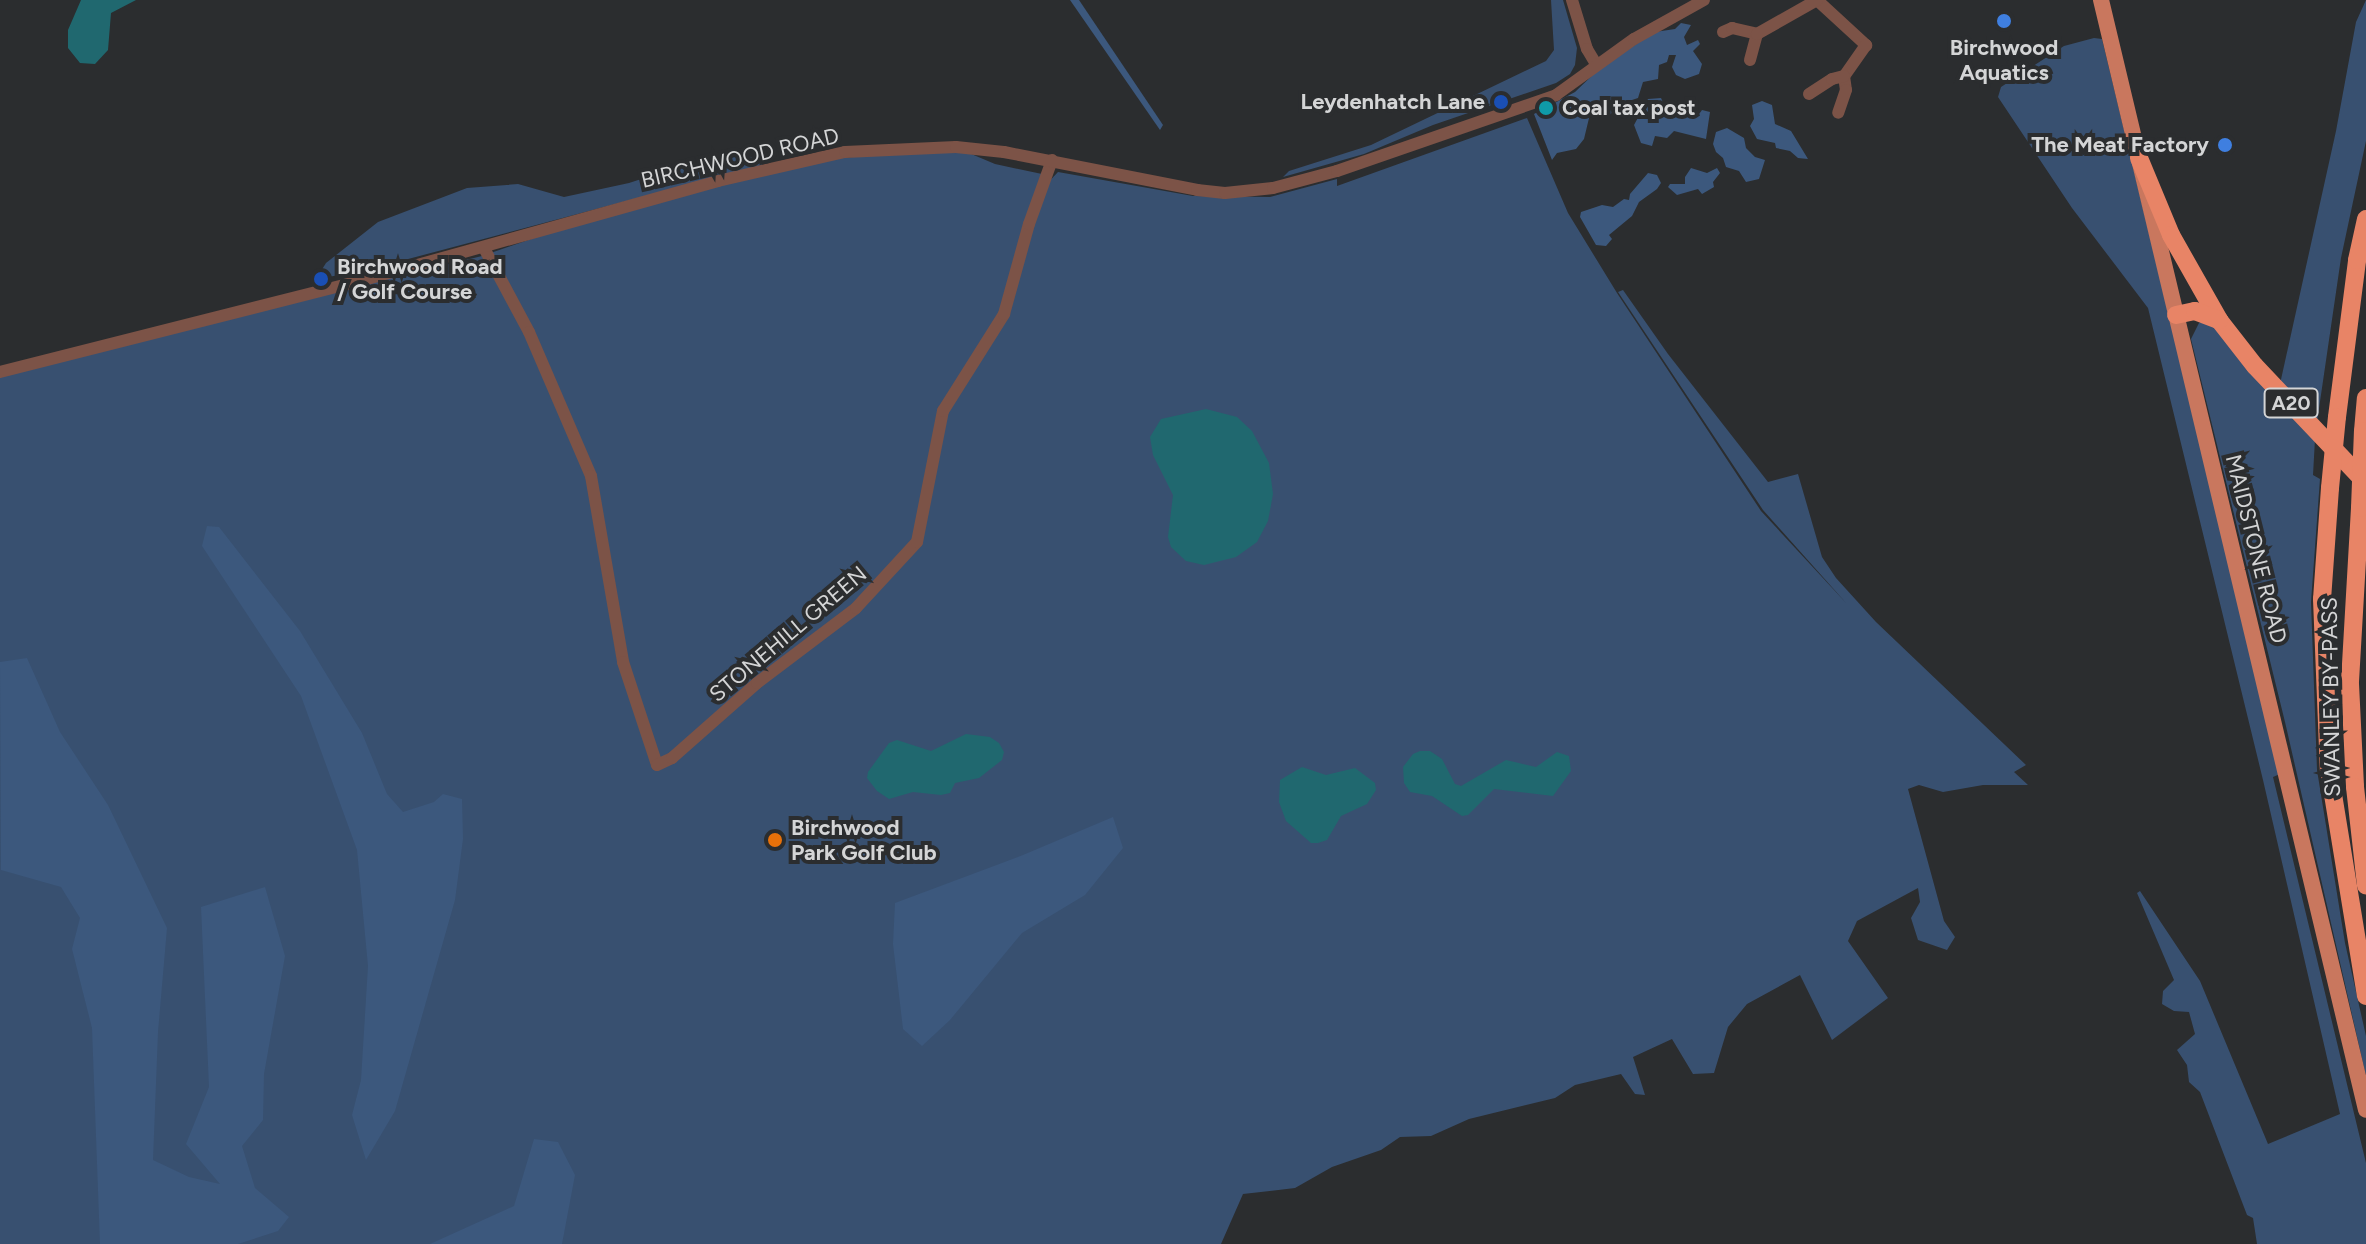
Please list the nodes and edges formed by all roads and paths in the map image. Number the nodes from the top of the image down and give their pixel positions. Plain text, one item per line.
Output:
1 (1572, 0) edge
2 (1704, 0) edge
3 (1817, 0) edge
4 (2101, 0) edge
5 (1723, 32) dead end
6 (1757, 34) junction
7 (1750, 60) dead end
8 (1596, 64) junction
9 (1844, 76) junction
10 (1809, 94) dead end
11 (1838, 113) dead end
12 (2139, 158) junction
13 (1052, 160) junction
14 (2366, 219) edge
15 (484, 248) junction
16 (2176, 315) junction
17 (2219, 320) junction
18 (0, 372) edge
19 (2366, 398) edge
20 (2366, 483) edge
21 (2366, 885) edge
22 (2366, 996) edge
23 (2366, 1110) edge

1 - 8 street
2 - 8 street, BIRCHWOOD ROAD
3 - 6 street
3 - 9 street
4 - 12 main road, MAIDSTONE ROAD
5 - 6 street
6 - 7 street
8 - 13 street, BIRCHWOOD ROAD
9 - 10 street
9 - 11 street
12 - 16 main road, MAIDSTONE ROAD
12 - 17 highway, A20
13 - 15 street, BIRCHWOOD ROAD
13 - 15 street, STONEHILL GREEN
14 - 22 highway, SWANLEY BY-PASS / A20, bridge
15 - 18 street, BIRCHWOOD ROAD
16 - 17 highway
16 - 23 main road, MAIDSTONE ROAD
17 - 20 highway, A20
19 - 21 highway, SWANLEY BY-PASS, bridge

